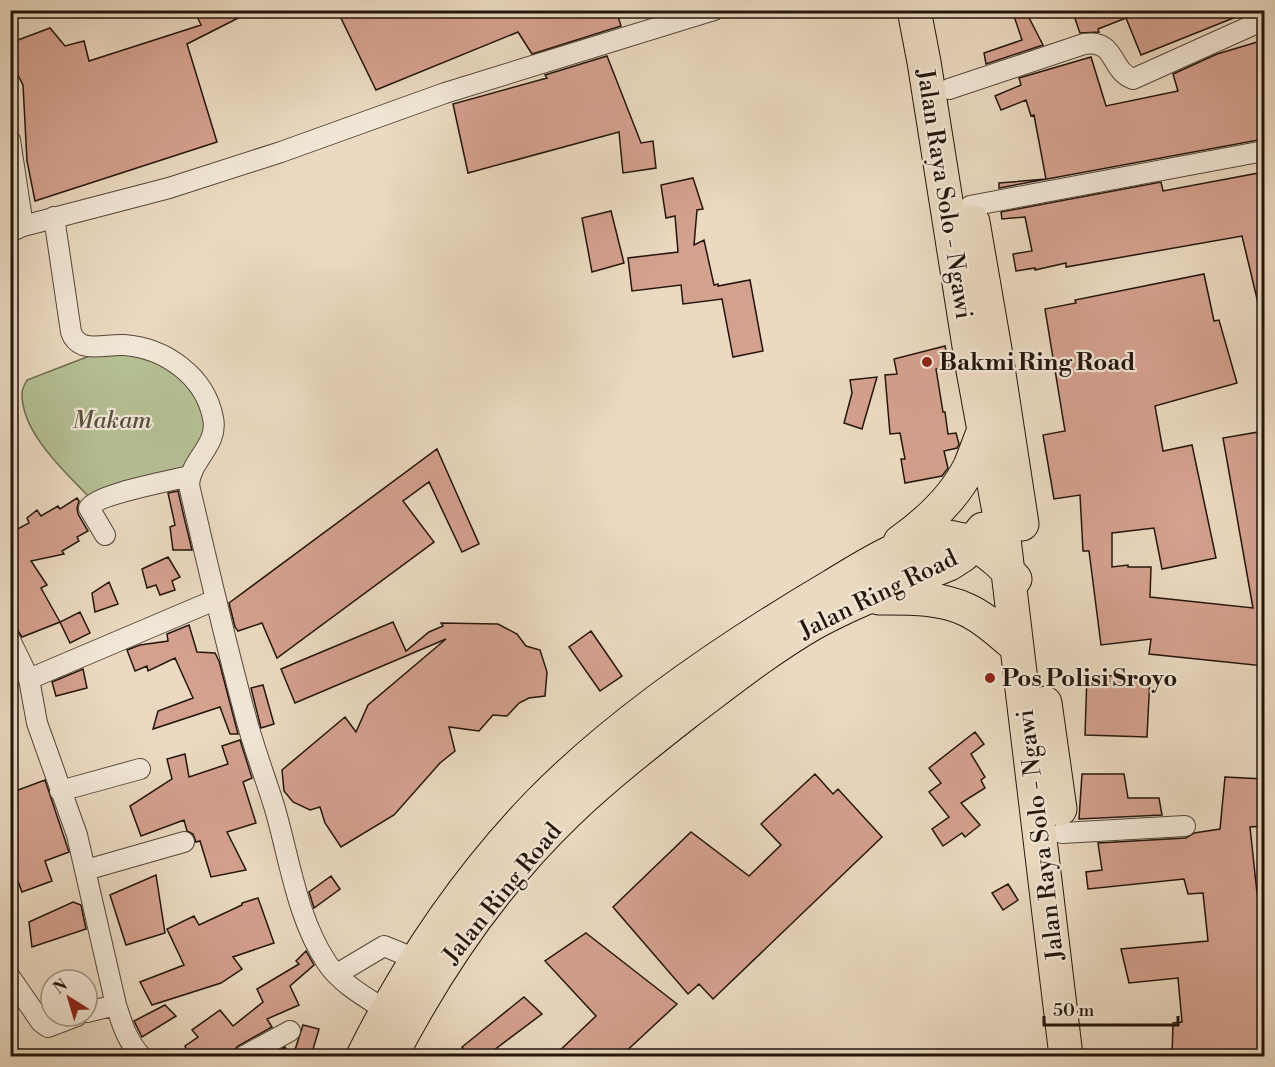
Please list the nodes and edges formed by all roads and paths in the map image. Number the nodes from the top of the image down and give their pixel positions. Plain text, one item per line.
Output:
1 (714, 10) edge
2 (914, 10) edge
3 (937, 10) edge
4 (1264, 20) edge
5 (949, 89) junction
6 (10, 140) edge
7 (1264, 151) edge
8 (970, 206) junction
9 (54, 217) junction
10 (17, 229) edge
11 (984, 430) junction
12 (1016, 473) junction
13 (190, 476) junction
14 (998, 507) junction
15 (105, 535) dead end
16 (973, 542) junction
17 (874, 561) junction
18 (1008, 571) junction
19 (1032, 597) junction
20 (868, 598) junction
21 (215, 600) junction
22 (10, 640) edge
23 (1016, 646) junction
24 (29, 679) junction
25 (140, 769) dead end
26 (60, 791) junction
27 (1185, 826) dead end
28 (1062, 833) junction
29 (184, 842) dead end
30 (86, 870) junction
31 (418, 960) junction
32 (338, 974) junction
33 (10, 977) edge
34 (116, 1005) junction
35 (99, 1009) edge
36 (387, 1011) junction
37 (39, 1019) edge
38 (290, 1031) dead end
39 (141, 1056) edge
40 (244, 1056) edge
41 (363, 1056) edge
42 (391, 1056) edge
43 (1066, 1056) edge
44 (1086, 1056) edge

1 - 9 street
2 - 11 highway, Jalan Raya Solo - Ngawi
3 - 5 highway, Jalan Raya Solo - Ngawi
4 - 5 street
5 - 8 highway, Jalan Raya Solo - Ngawi
6 - 10 street
7 - 8 street
8 - 12 highway, Jalan Raya Solo - Ngawi
9 - 10 street
9 - 13 street
11 - 14 highway, Jalan Raya Solo - Ngawi
11 - 17 highway
12 - 14 highway
12 - 19 highway, Jalan Raya Solo - Ngawi
13 - 15 street
13 - 21 street
14 - 16 highway
14 - 18 highway, Jalan Raya Solo - Ngawi
16 - 17 highway, Jalan Ring Road
16 - 18 highway
16 - 20 highway, Jalan Ring Road
17 - 31 highway, Jalan Ring Road
18 - 19 highway
18 - 23 highway, Jalan Raya Solo - Ngawi
19 - 28 highway, Jalan Raya Solo - Ngawi
20 - 23 highway
20 - 42 highway, Jalan Ring Road
21 - 24 street
21 - 32 street
22 - 24 street
23 - 43 highway, Jalan Raya Solo - Ngawi
24 - 26 street
25 - 26 street
26 - 30 street
27 - 28 street
28 - 44 highway, Jalan Raya Solo - Ngawi
29 - 30 street
30 - 34 street
31 - 32 street
31 - 36 highway, Jalan Ring Road
32 - 36 street
33 - 37 street
34 - 35 street
34 - 39 street
36 - 41 highway, Jalan Ring Road
38 - 40 street

